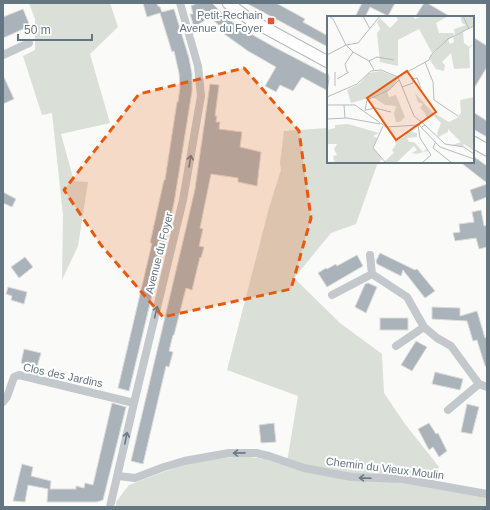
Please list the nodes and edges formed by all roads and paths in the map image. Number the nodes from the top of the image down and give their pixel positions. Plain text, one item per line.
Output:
1 (180, 3) edge
2 (228, 3) edge
3 (29, 43) dead end
4 (3, 55) edge
5 (327, 61) edge
6 (474, 143) edge
7 (487, 150) edge
8 (370, 255) dead end
9 (372, 274) junction
10 (332, 295) dead end
11 (424, 327) junction
12 (396, 346) dead end
13 (483, 385) edge
14 (3, 402) edge
15 (134, 403) junction
16 (448, 410) dead end
17 (118, 476) junction
18 (487, 494) edge
19 (110, 507) edge

15 -> 1 street, Avenue du Foyer
2 - 5 main road
3 - 4 street
6 - 7 main road
8 - 9 street
9 - 10 street
9 - 11 street
11 - 12 street
11 - 13 street
13 - 16 street
14 - 15 street, Clos des Jardins
17 -> 15 street, Avenue du Foyer
18 -> 17 street, Chemin du Vieux Moulin
17 - 19 street, Avenue du Foyer

